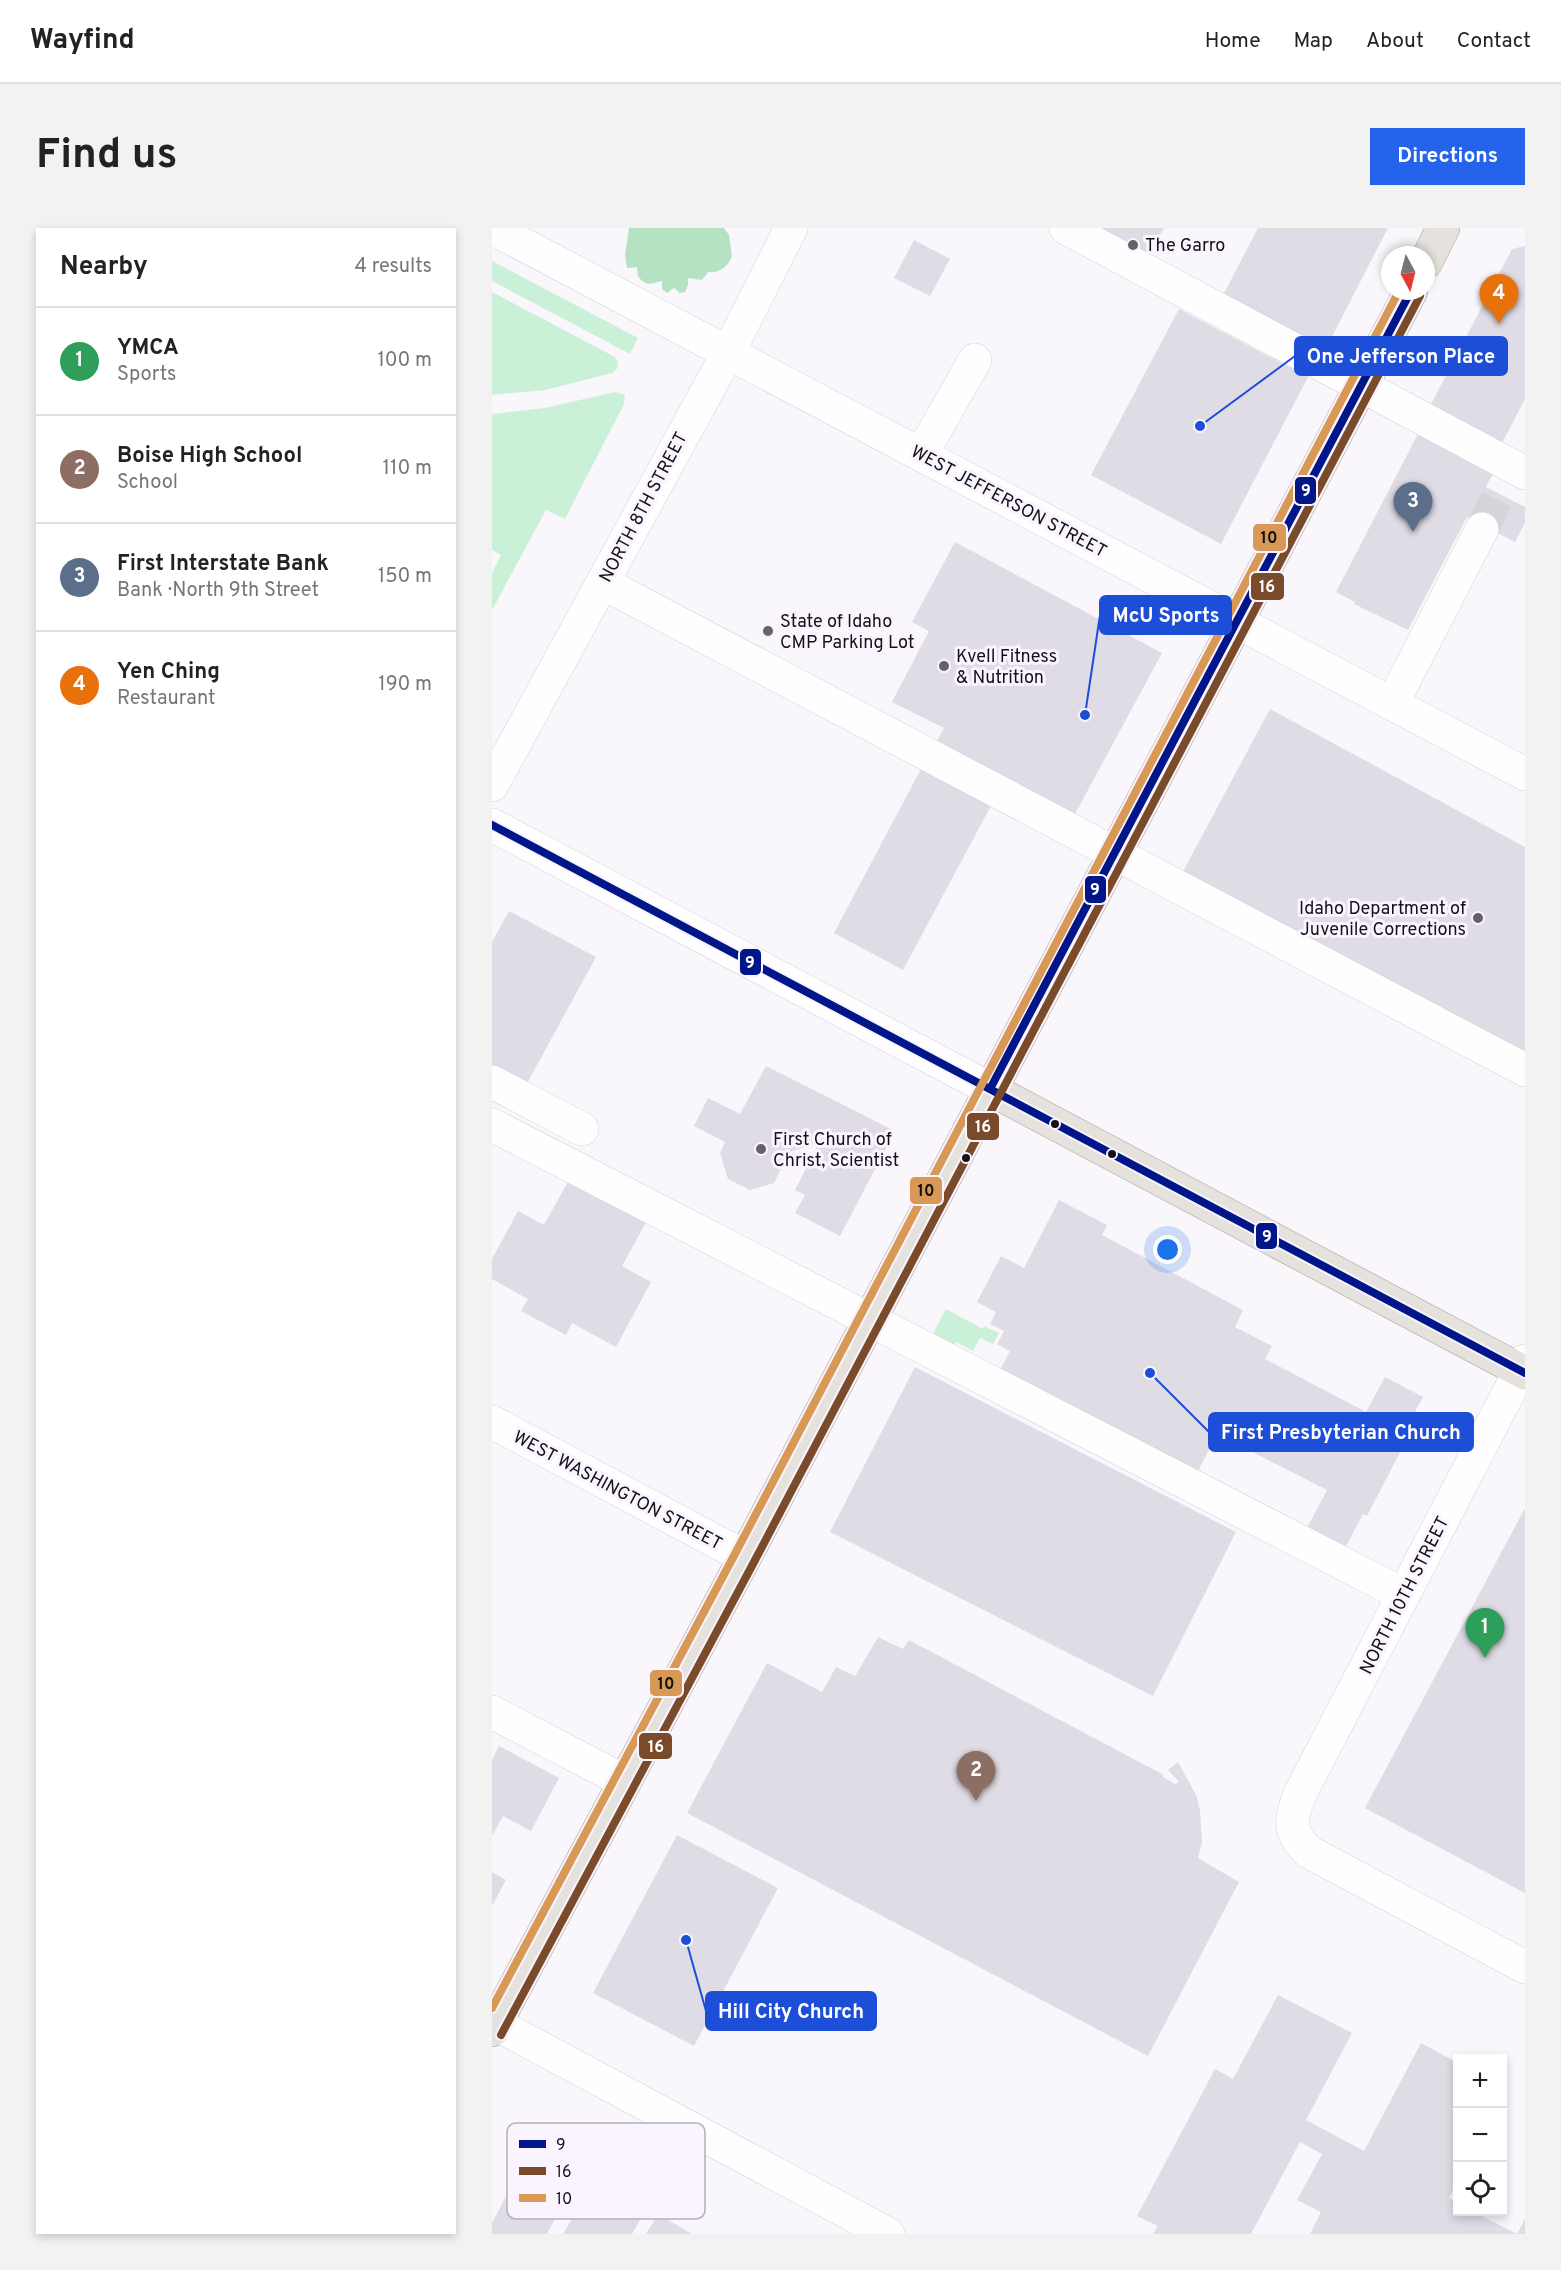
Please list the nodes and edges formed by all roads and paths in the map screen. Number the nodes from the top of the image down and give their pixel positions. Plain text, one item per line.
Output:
1 (492, 228) edge
2 (791, 228) edge
3 (1066, 228) edge
4 (1443, 228) edge
5 (1434, 246) edge
6 (1406, 300) edge
7 (728, 353) junction
8 (975, 360) dead end
9 (1362, 386) junction
10 (921, 455) junction
11 (1514, 476) edge
12 (1482, 529) tunnel mouth
13 (603, 583) junction
14 (1238, 622) junction
15 (1392, 704) junction
16 (1525, 774) edge
17 (492, 785) edge
18 (492, 825) edge
19 (1115, 853) junction
20 (1525, 1070) edge
21 (492, 1082) edge
22 (990, 1089) junction
23 (492, 1125) edge
24 (582, 1129) dead end
25 (869, 1320) junction
26 (1523, 1368) edge
27 (492, 1422) edge
28 (745, 1557) junction
29 (1404, 1595) junction
30 (492, 1712) edge
31 (624, 1781) junction
32 (1525, 1967) edge
33 (493, 2025) edge
34 (678, 2123) edge
35 (705, 2137) edge
36 (888, 2234) edge

1 - 7 street, WEST JEFFERSON STREET
2 - 7 street, NORTH 8TH STREET
3 - 9 street
4 - 5 main road
6 - 9 main road
7 - 10 street, WEST JEFFERSON STREET
7 - 13 street, NORTH 8TH STREET
8 - 10 street
9 - 11 street
9 - 14 main road
10 - 14 street, WEST JEFFERSON STREET
12 - 15 street
13 - 17 street, NORTH 8TH STREET
13 - 19 street
14 - 15 street, WEST JEFFERSON STREET
14 - 19 main road
15 - 16 street, WEST JEFFERSON STREET
18 - 22 street
19 - 20 street
19 - 22 main road
21 - 24 street
22 - 25 main road
22 - 26 main road
23 - 25 street
25 - 28 main road
25 - 29 street
26 - 29 street, NORTH 10TH STREET
27 - 28 street, WEST WASHINGTON STREET
28 - 31 main road
29 - 32 street, NORTH 10TH STREET
30 - 31 street
31 - 33 main road
33 - 34 street
35 - 36 street

